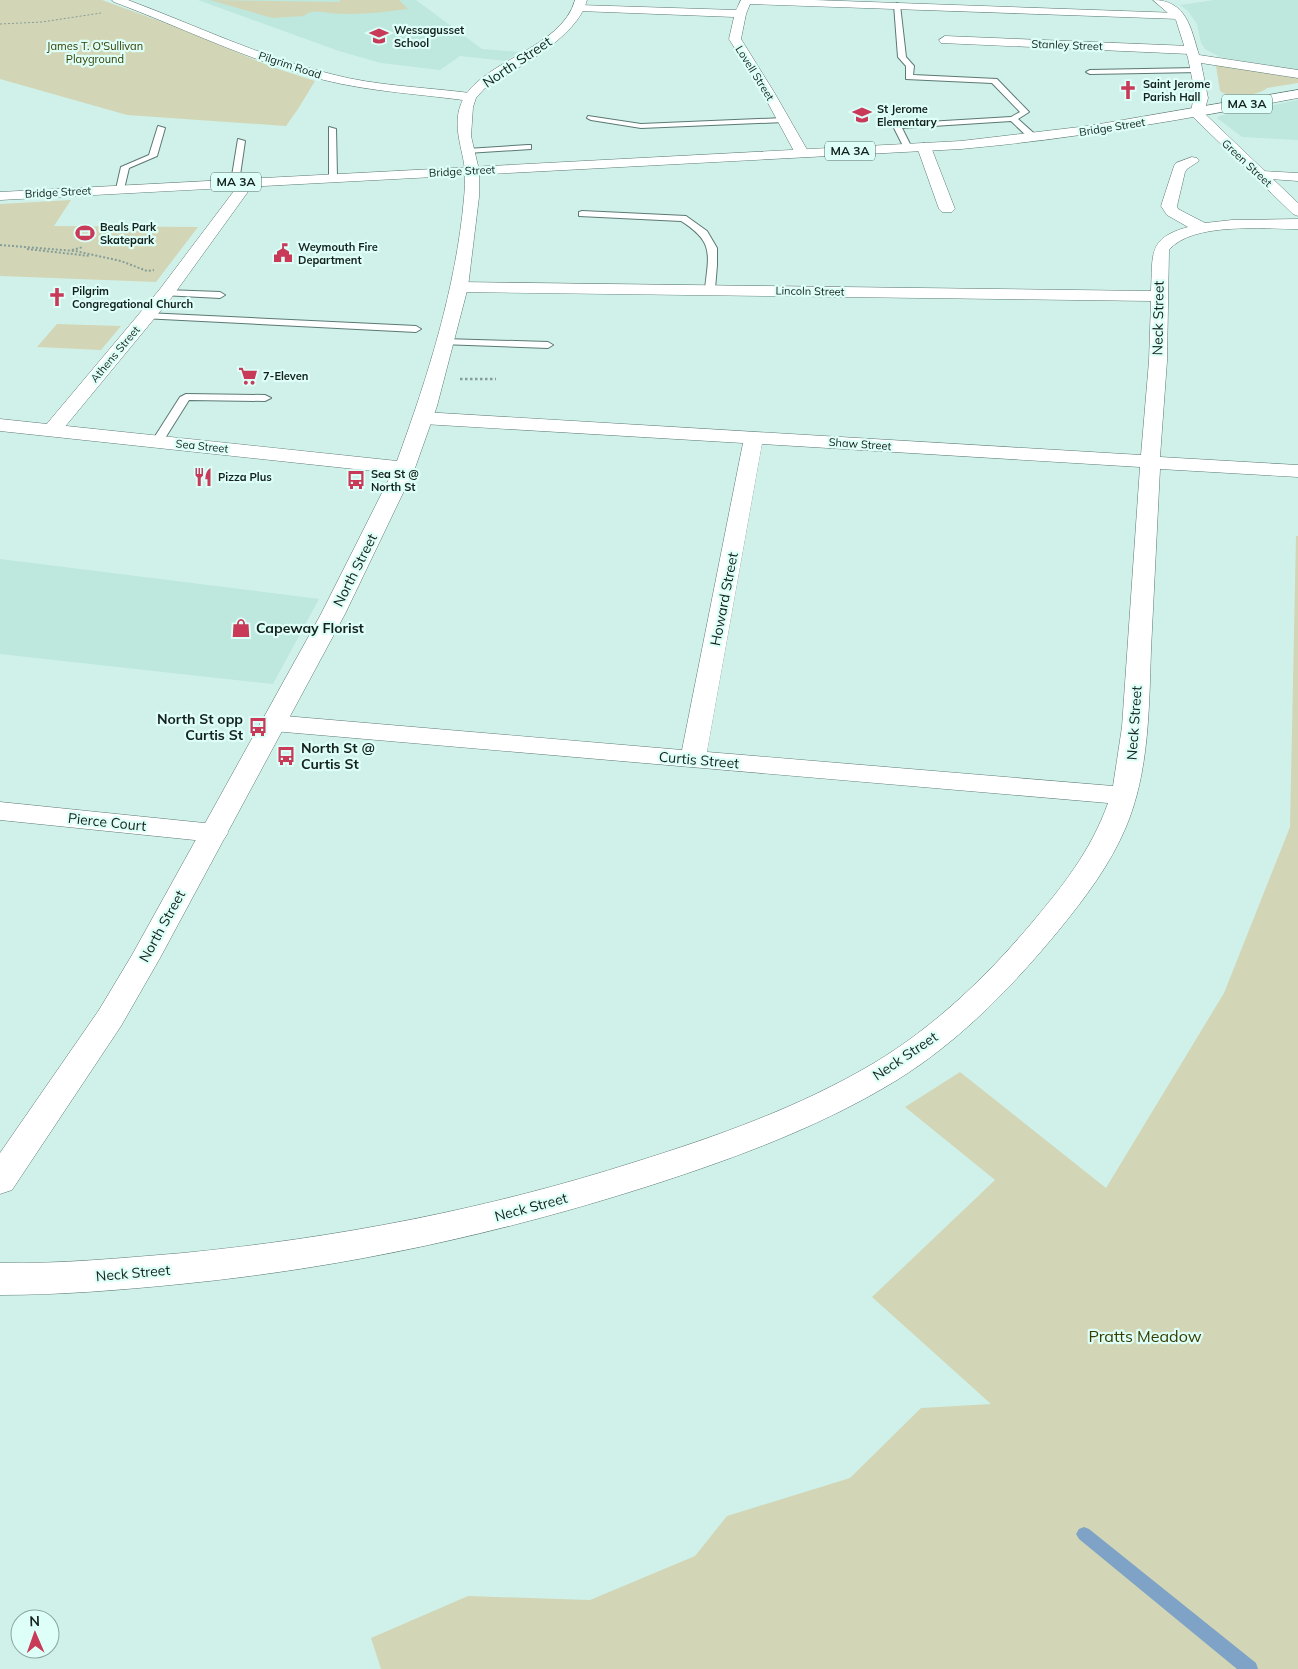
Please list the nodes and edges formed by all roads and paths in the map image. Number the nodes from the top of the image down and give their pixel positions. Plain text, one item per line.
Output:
1 (118, 0) edge
2 (746, 0) edge
3 (1159, 0) edge
4 (919, 3) edge
5 (580, 4) edge
6 (897, 5) junction
7 (134, 6) junction
8 (740, 14) junction
9 (1179, 16) junction
10 (0, 24) edge
11 (944, 40) dead end
12 (1194, 60) junction
13 (1090, 72) dead end
14 (1298, 74) edge
15 (1298, 94) edge
16 (470, 97) junction
17 (1197, 114) junction
18 (591, 118) dead end
19 (784, 120) junction
20 (1013, 120) junction
21 (161, 128) dead end
22 (332, 129) dead end
23 (1034, 138) junction
24 (241, 141) dead end
25 (528, 147) dead end
26 (924, 147) junction
27 (908, 148) junction
28 (466, 151) junction
29 (802, 153) junction
30 (1192, 161) dead end
31 (472, 170) junction
32 (1261, 175) junction
33 (333, 177) junction
34 (1298, 178) edge
35 (242, 182) junction
36 (120, 189) junction
37 (0, 196) edge
38 (947, 208) dead end
39 (1298, 211) edge
40 (582, 214) dead end
41 (1298, 224) edge
42 (1204, 229) junction
43 (52, 244) dead end
44 (0, 245) edge
45 (14, 247) junction
46 (83, 247) dead end
47 (49, 249) junction
48 (70, 251) junction
49 (102, 257) junction
50 (156, 270) dead end
51 (460, 286) junction
52 (710, 289) junction
53 (166, 293) junction
54 (220, 295) dead end
55 (1159, 296) junction
56 (146, 316) junction
57 (416, 329) dead end
58 (444, 342) junction
59 (548, 345) dead end
60 (434, 378) junction
61 (496, 380) dead end
62 (264, 398) dead end
63 (423, 418) junction
64 (0, 424) edge
65 (52, 430) junction
66 (754, 437) junction
67 (158, 442) junction
68 (1150, 462) junction
69 (405, 468) junction
70 (1298, 471) edge
71 (274, 723) junction
72 (693, 760) junction
73 (1124, 796) junction
74 (0, 811) edge
75 (214, 833) junction
76 (0, 1180) edge
77 (0, 1279) edge

1 - 7 street, Pilgrim Road
2 - 6 street, Lovell Street
2 - 8 street, Lovell Street
3 - 9 street
4 - 6 street, Lovell Street
4 - 9 street, Lovell Street
5 - 8 street
5 - 16 street, North Street
6 - 20 lane
7 - 10 path
7 - 16 street, Pilgrim Road
8 - 19 street, Lovell Street
9 - 12 street
11 - 12 street, Stanley Street
12 - 13 lane
12 - 14 street, Stanley Street
12 - 17 street
15 - 17 street, Bridge Street / MA 3A
16 - 28 street, North Street
17 - 23 street, Bridge Street / MA 3A
17 - 32 street, Green Street
18 - 19 lane
19 - 29 street, Lovell Street
20 - 23 lane
20 - 27 lane
21 - 36 lane
22 - 33 lane
23 - 26 street, Bridge Street / MA 3A
24 - 35 lane
25 - 28 lane
26 - 27 street, Bridge Street / MA 3A
26 - 38 street
27 - 29 street, Bridge Street / MA 3A
28 - 31 street, North Street
29 - 31 street, Bridge Street / MA 3A
30 - 42 street
31 - 33 street, Bridge Street / MA 3A
31 - 51 street, North Street
32 - 34 street
32 - 39 street, Green Street
33 - 35 street, Bridge Street / MA 3A
35 - 36 street, Bridge Street / MA 3A
35 - 53 street, Athens Street
36 - 37 street, Bridge Street / MA 3A
40 - 52 lane
41 - 42 street, Neck Street
42 - 55 street, Neck Street
43 - 47 path
44 - 45 path
45 - 47 path
45 - 49 path
46 - 48 path
47 - 48 path
48 - 49 path
49 - 50 path
51 - 52 street, Lincoln Street
51 - 58 street, North Street
52 - 55 street, Lincoln Street
53 - 54 lane
53 - 56 street, Athens Street
55 - 68 street, Neck Street
56 - 57 lane
56 - 65 street, Athens Street
58 - 59 lane
58 - 60 street, North Street
60 - 61 path
60 - 63 street, North Street
62 - 67 lane
63 - 66 street, Shaw Street
63 - 69 street, North Street
64 - 65 street, Sea Street
65 - 67 street, Sea Street
66 - 68 street, Shaw Street
66 - 72 street, Howard Street
67 - 69 street, Sea Street
68 - 70 street, Shaw Street
68 - 73 street, Neck Street
69 - 71 street, North Street
71 - 72 street, Curtis Street
71 - 75 street, North Street
72 - 73 street, Curtis Street
73 - 77 street, Neck Street
74 - 75 street, Pierce Court
75 - 76 street, North Street

